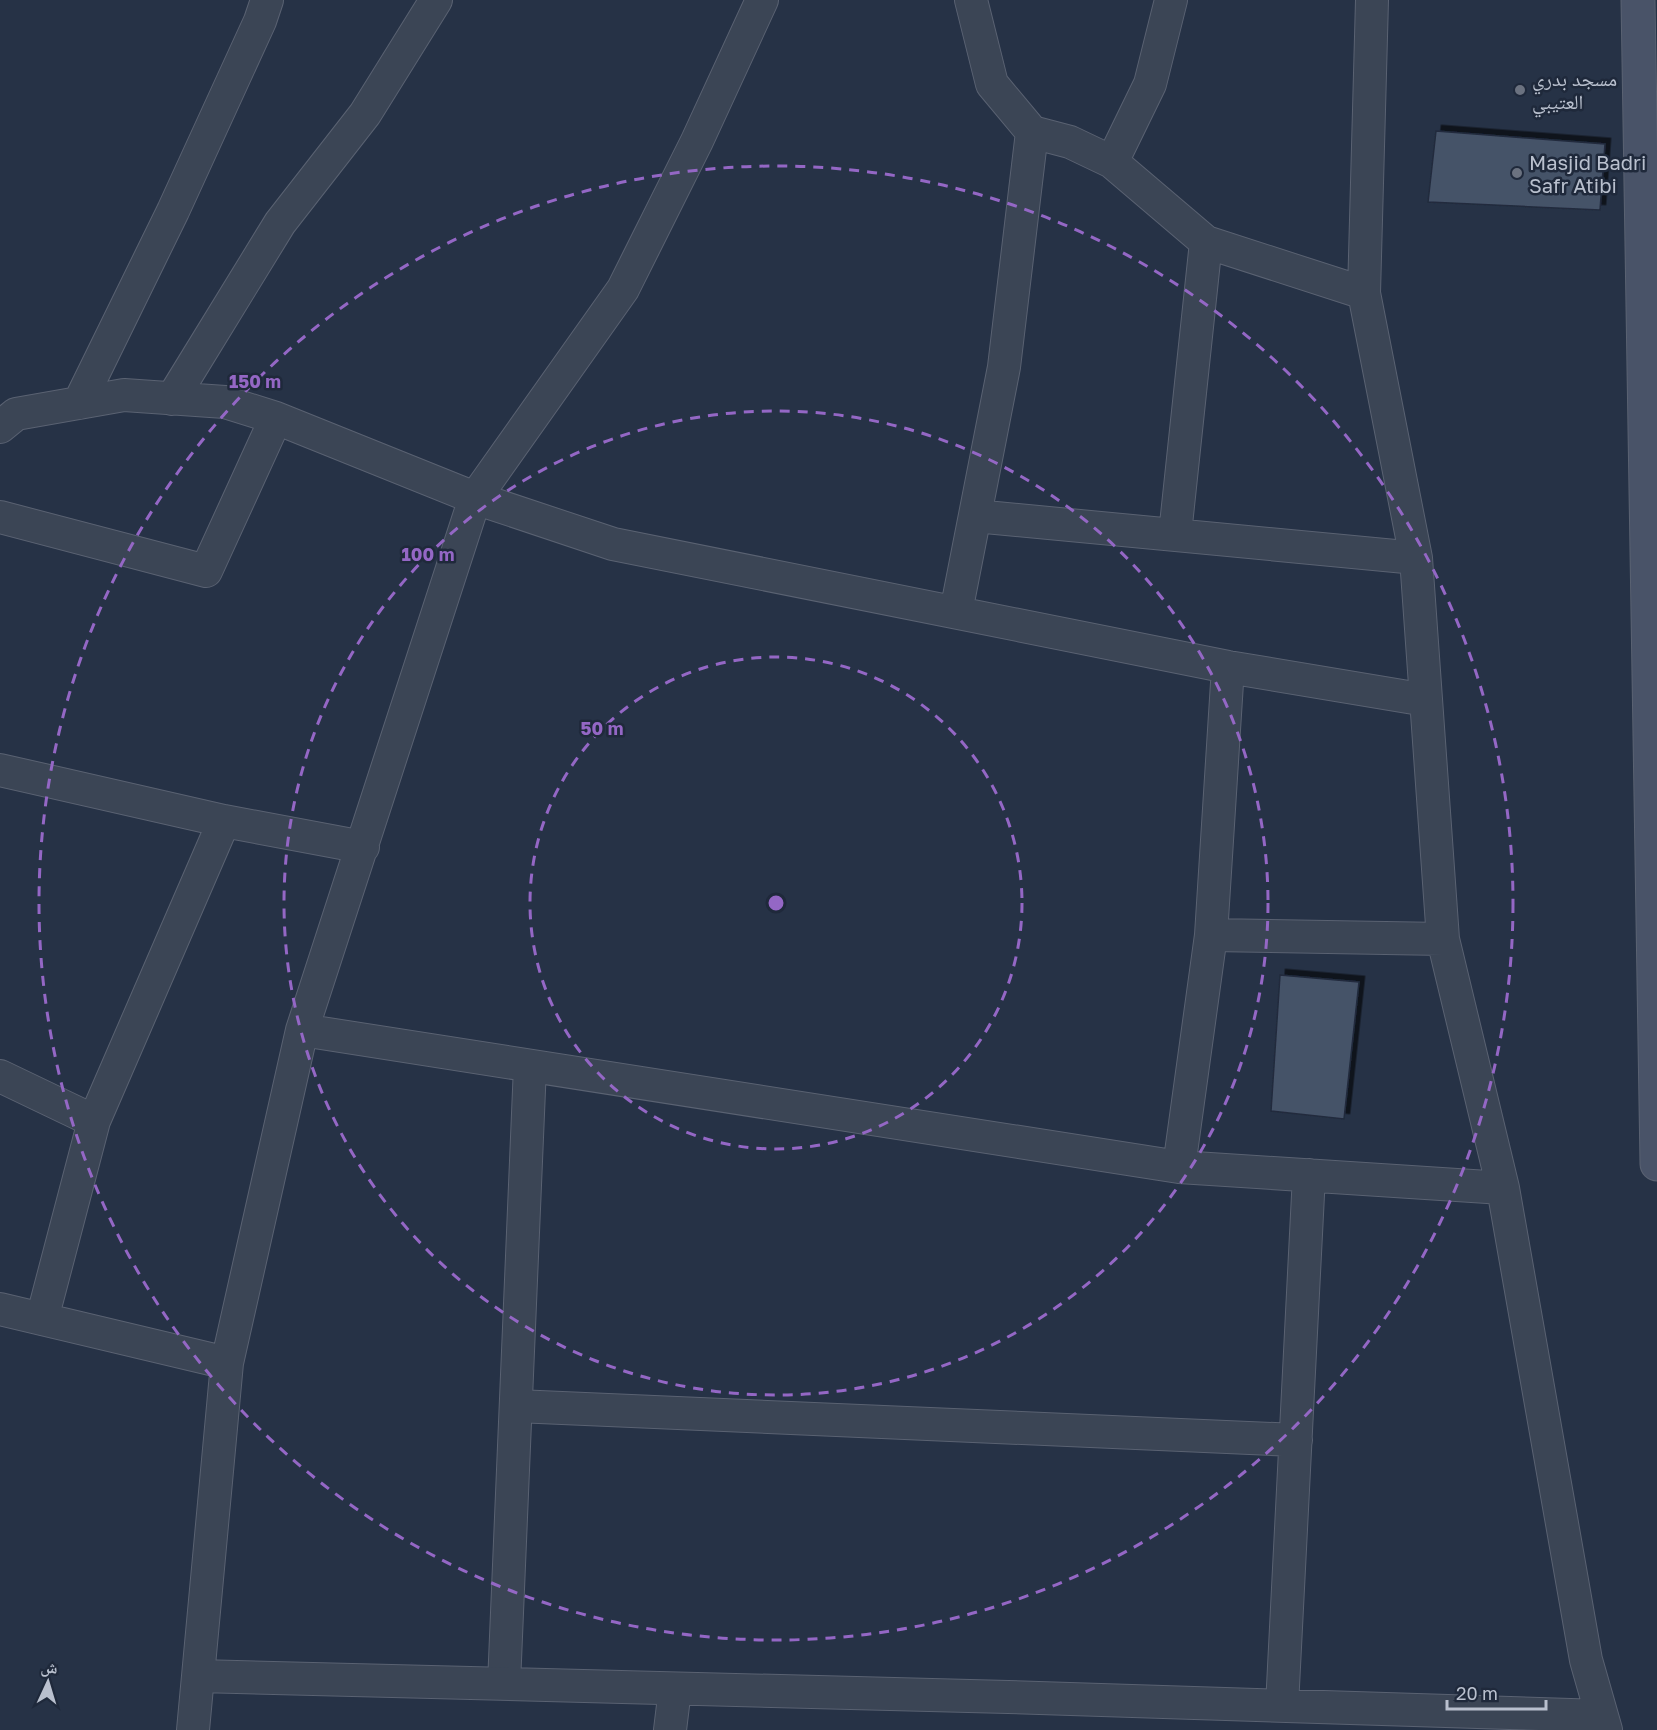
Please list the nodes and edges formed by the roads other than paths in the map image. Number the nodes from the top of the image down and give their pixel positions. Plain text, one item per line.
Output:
1 (267, 0) edge
2 (436, 0) edge
3 (762, 0) edge
4 (971, 0) edge
5 (1171, 0) edge
6 (1371, 0) edge
7 (1638, 0) edge
8 (1032, 132) junction
9 (1112, 162) junction
10 (1206, 242) junction
11 (1364, 293) junction
12 (172, 399) junction
13 (79, 403) junction
14 (276, 418) junction
15 (0, 427) edge
16 (475, 498) junction
17 (975, 516) junction
18 (0, 517) edge
19 (1175, 534) junction
20 (1416, 558) junction
21 (956, 612) junction
22 (1228, 667) junction
23 (1426, 700) junction
24 (0, 770) edge
25 (224, 821) junction
26 (363, 847) junction
27 (1210, 935) junction
28 (1443, 939) junction
29 (302, 1030) junction
30 (530, 1066) junction
31 (0, 1077) edge
32 (94, 1121) junction
33 (1657, 1164) edge
34 (1179, 1167) junction
35 (1309, 1175) junction
36 (1503, 1188) junction
37 (0, 1309) edge
38 (42, 1319) junction
39 (227, 1363) junction
40 (516, 1406) junction
41 (1296, 1440) junction
42 (198, 1676) junction
43 (504, 1684) junction
44 (675, 1689) junction
45 (1282, 1706) junction
46 (1161, 1716) edge
47 (1604, 1723) edge
48 (193, 1730) edge
49 (670, 1730) edge

1 - 13 street
2 - 12 street
3 - 16 street
4 - 8 street
5 - 9 street
6 - 11 street
7 - 33 street
8 - 9 street
8 - 17 street
9 - 10 street
10 - 11 street
10 - 19 street
11 - 20 street
12 - 13 street
12 - 14 street
13 - 15 street
14 - 16 street
14 - 18 street
16 - 21 street
16 - 26 street
17 - 19 street
17 - 21 street
19 - 20 street
20 - 23 street
21 - 22 street
22 - 23 street
22 - 27 street
23 - 28 street
24 - 25 street
25 - 26 street
25 - 32 street
26 - 29 street
27 - 28 street
27 - 34 street
28 - 36 street
29 - 30 street
29 - 39 street
30 - 34 street
30 - 40 street
31 - 32 street
32 - 38 street
34 - 35 street
35 - 36 street
35 - 41 street
36 - 47 street
37 - 38 street
38 - 39 street
39 - 42 street
40 - 41 street
40 - 43 street
41 - 45 street
42 - 43 street
42 - 48 street
43 - 44 street
44 - 46 street
44 - 49 street
45 - 46 street
45 - 47 street

